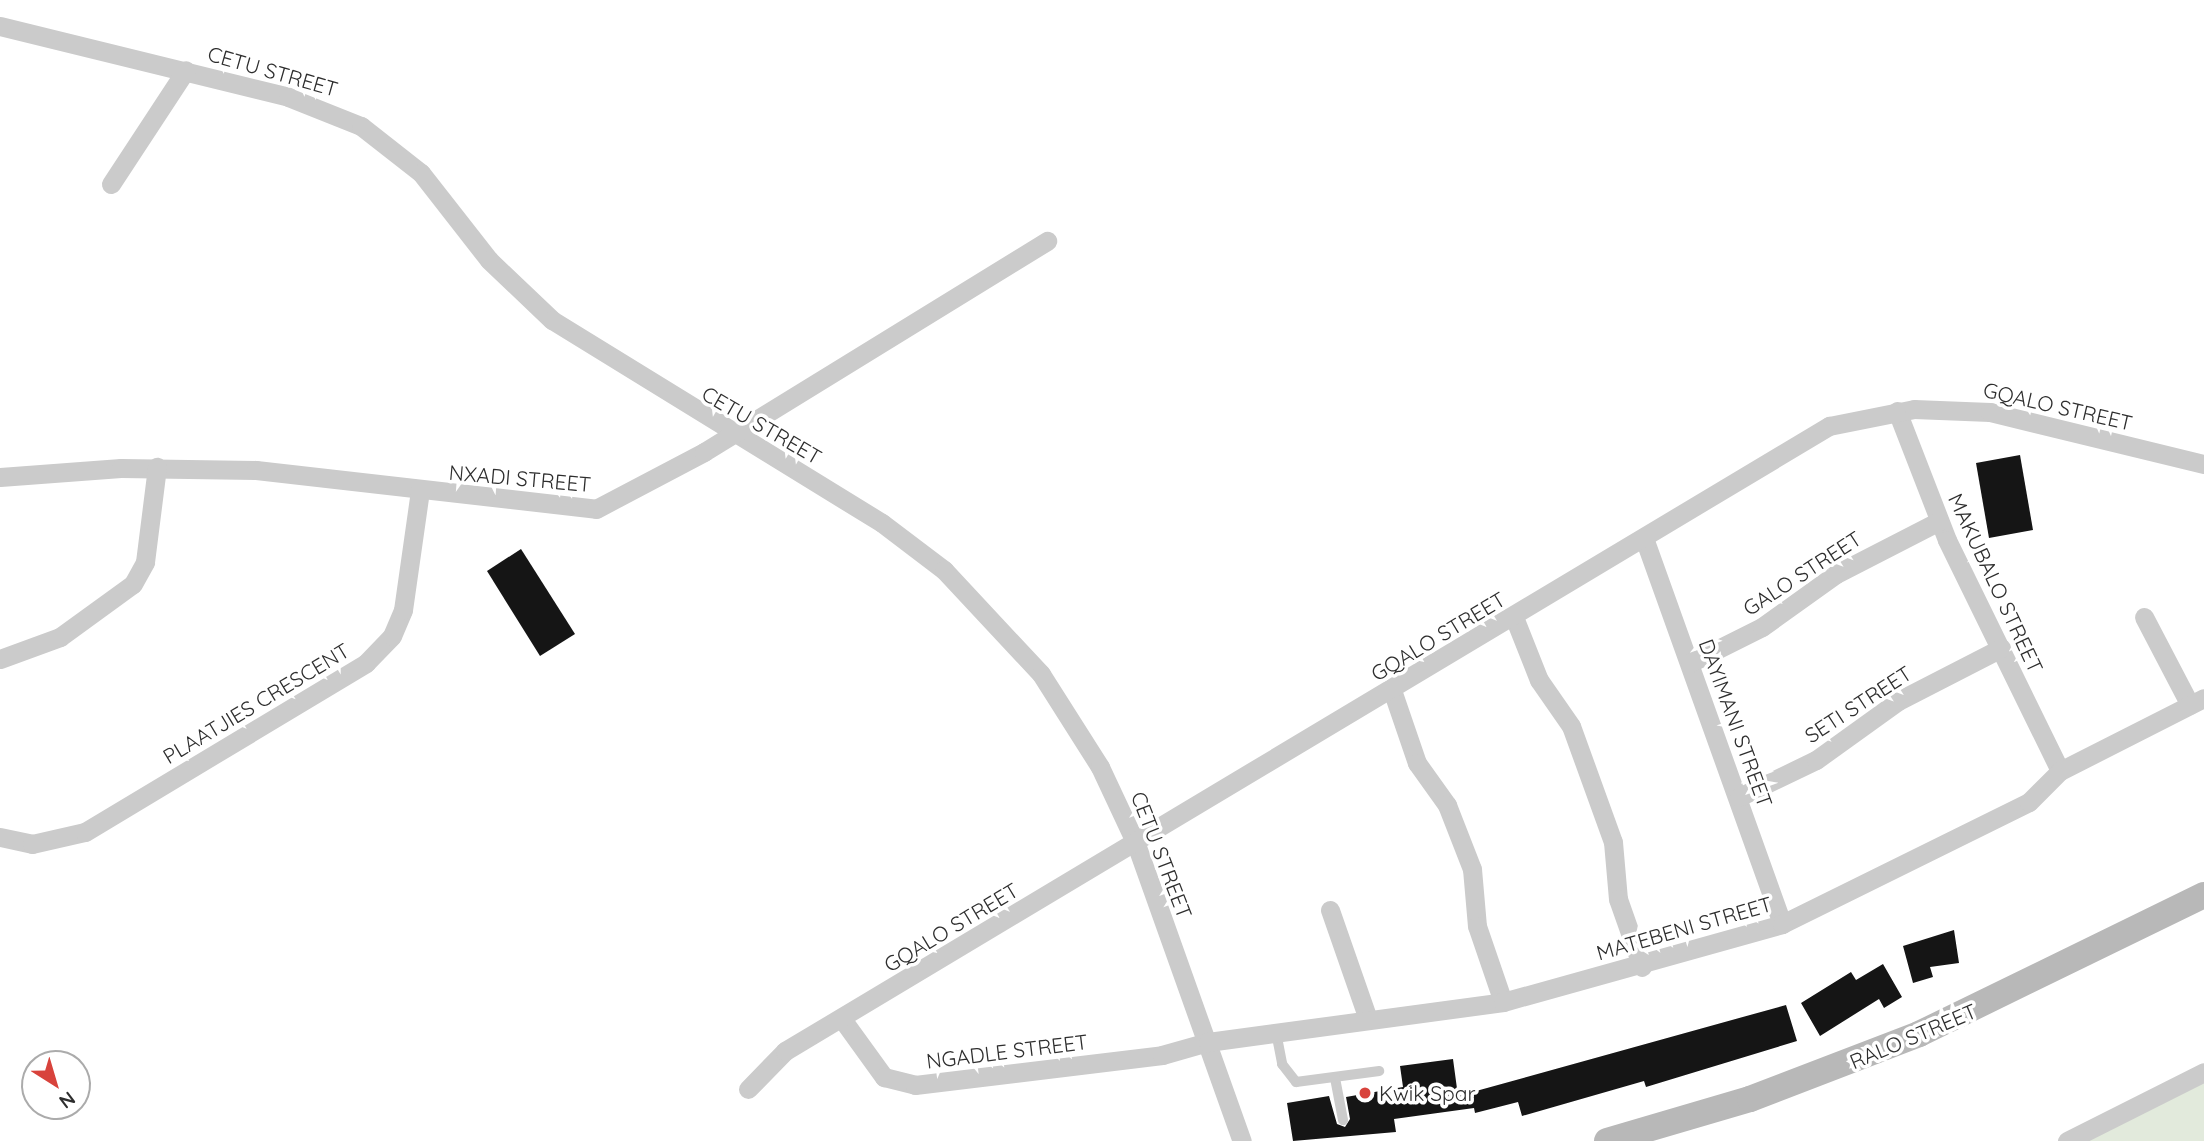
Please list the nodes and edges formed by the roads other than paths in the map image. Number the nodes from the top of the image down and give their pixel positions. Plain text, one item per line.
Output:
1 (0, 26) edge
2 (186, 70) junction
3 (111, 184) dead end
4 (1047, 241) dead end
5 (1897, 411) junction
6 (732, 434) junction
7 (2204, 464) edge
8 (157, 467) junction
9 (0, 477) edge
10 (420, 491) junction
11 (1939, 521) junction
12 (1644, 538) junction
13 (2144, 617) dead end
14 (1514, 618) junction
15 (2001, 648) junction
16 (0, 659) edge
17 (1690, 663) junction
18 (1392, 690) junction
19 (2197, 701) edge
20 (2060, 771) junction
21 (1739, 797) junction
22 (0, 837) edge
23 (1136, 844) junction
24 (2204, 895) edge
25 (1329, 910) dead end
26 (1782, 924) junction
27 (1642, 967) junction
28 (1503, 1002) junction
29 (842, 1019) junction
30 (1368, 1019) junction
31 (1276, 1032) junction
32 (1208, 1042) junction
33 (1380, 1071) dead end
34 (2204, 1072) edge
35 (1335, 1078) junction
36 (748, 1089) dead end
37 (1343, 1120) dead end
38 (1242, 1141) edge
39 (1607, 1141) edge
40 (2067, 1141) edge

1 - 2 street, CETU STREET
2 - 3 street
2 - 6 street, CETU STREET
4 - 6 street, NXADI STREET
5 - 7 street, GQALO STREET
5 - 11 street, MAKUBALO STREET
5 - 12 street, GQALO STREET
6 - 10 street, NXADI STREET
6 - 23 street, CETU STREET
8 - 9 street, NXADI STREET
8 - 10 street, NXADI STREET
8 - 16 street
10 - 22 street, PLAATJIES CRESCENT
11 - 15 street, MAKUBALO STREET
11 - 17 street, GALO STREET
12 - 14 street, GQALO STREET
12 - 17 street, DAYIMANI STREET
13 - 19 street
14 - 18 street, GQALO STREET
14 - 27 street
15 - 20 street, MAKUBALO STREET
15 - 21 street, SETI STREET
17 - 21 street, DAYIMANI STREET
18 - 23 street, GQALO STREET
18 - 28 street
19 - 20 street, MATEBENI STREET
20 - 26 street, MATEBENI STREET
21 - 26 street, DAYIMANI STREET
23 - 29 street, GQALO STREET
23 - 32 street, CETU STREET
24 - 39 street, RALO STREET
25 - 30 street
26 - 27 street, MATEBENI STREET
27 - 28 street, MATEBENI STREET
28 - 30 street, MATEBENI STREET
29 - 32 street, NGADLE STREET
29 - 36 street, GQALO STREET
30 - 31 street, MATEBENI STREET
31 - 32 street, MATEBENI STREET
31 - 35 lane
32 - 38 street, CETU STREET
33 - 35 lane
34 - 40 street
35 - 37 lane

